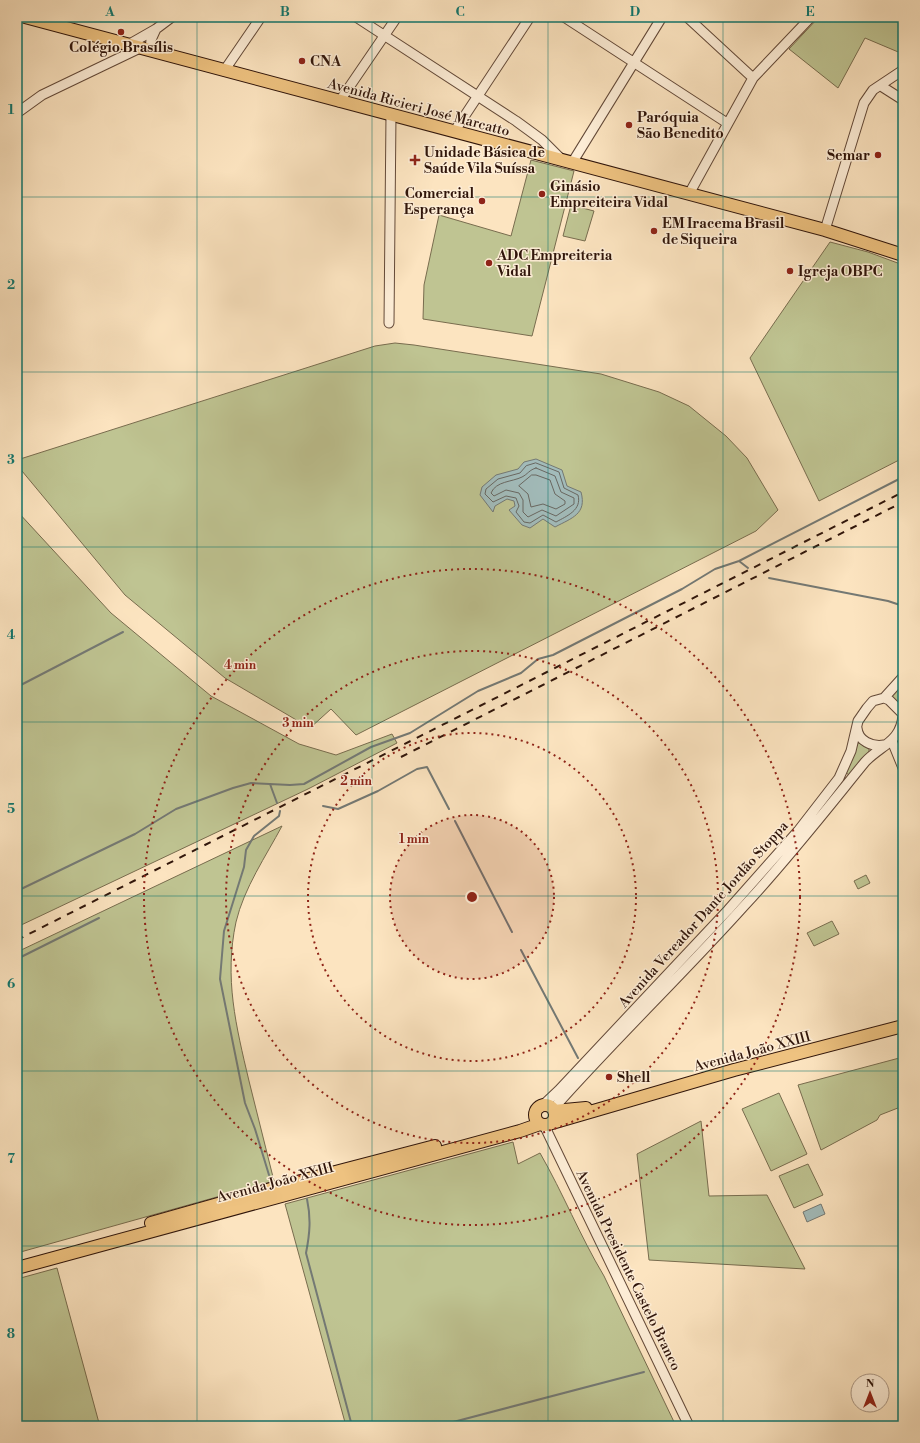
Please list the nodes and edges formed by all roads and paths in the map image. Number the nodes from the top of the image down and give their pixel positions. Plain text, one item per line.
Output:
1 (25, 17) edge
2 (49, 17) edge
3 (172, 17) edge
4 (261, 17) edge
5 (356, 17) edge
6 (397, 17) edge
7 (530, 17) edge
8 (564, 17) edge
9 (662, 17) edge
10 (687, 17) edge
11 (811, 17) edge
12 (65, 28) junction
13 (156, 29) junction
14 (384, 36) junction
15 (139, 48) junction
16 (633, 61) junction
17 (903, 70) edge
18 (224, 71) junction
19 (753, 78) junction
20 (881, 86) junction
21 (478, 96) junction
22 (903, 100) edge
23 (339, 102) junction
24 (17, 113) edge
25 (391, 114) junction
26 (727, 123) junction
27 (454, 132) junction
28 (567, 162) junction
29 (689, 194) junction
30 (825, 230) junction
31 (903, 255) edge
32 (389, 323) dead end
33 (903, 677) edge
34 (884, 698) junction
35 (903, 715) edge
36 (858, 721) junction
37 (889, 743) junction
38 (903, 768) edge
39 (903, 1026) edge
40 (610, 1106) junction
41 (554, 1110) junction
42 (542, 1119) junction
43 (17, 1260) edge
44 (17, 1268) edge
45 (689, 1426) edge

1 - 12 main road, Avenida Ricieri José Marcatto
2 - 12 main road, Avenida Ricieri José Marcatto
3 - 13 street
4 - 18 street
5 - 14 street
6 - 14 street
7 - 21 street
8 - 16 street
9 - 16 street
10 - 19 street
11 - 19 street
12 - 15 main road, Avenida Ricieri José Marcatto
13 - 15 street
13 - 15 street
14 - 21 street
14 - 23 street
15 - 18 main road, Avenida Ricieri José Marcatto
15 - 24 street
16 - 26 street
16 - 28 street
17 - 20 street
18 - 23 main road, Avenida Ricieri José Marcatto
19 - 26 street
20 - 22 street
20 - 30 street
21 - 27 street
21 - 28 street
23 - 25 main road, Avenida Ricieri José Marcatto
25 - 27 main road, Avenida Ricieri José Marcatto
25 - 32 street
26 - 29 street
27 - 28 main road, Avenida Ricieri José Marcatto
28 - 29 main road, Avenida Ricieri José Marcatto
29 - 30 main road, Avenida Ricieri José Marcatto
30 - 31 main road, Avenida Ricieri José Marcatto
33 - 34 street, Avenida Vereador Dante Jordão Stoppa
34 - 35 street
34 - 36 street, Avenida Vereador Dante Jordão Stoppa
35 - 37 street, Avenida Vereador Dante Jordão Stoppa
36 - 37 street
36 - 42 street, Avenida Vereador Dante Jordão Stoppa
37 - 38 street
37 - 41 street, Avenida Vereador Dante Jordão Stoppa
39 - 40 main road, Avenida João XXIII
40 - 41 main road, Avenida João XXIII
40 - 42 main road, Avenida João XXIII
41 - 42 main road, Avenida João XXIII
42 - 43 main road, Avenida João XXIII
42 - 44 main road, Avenida João XXIII
42 - 45 street, Avenida Presidente Castelo Branco

